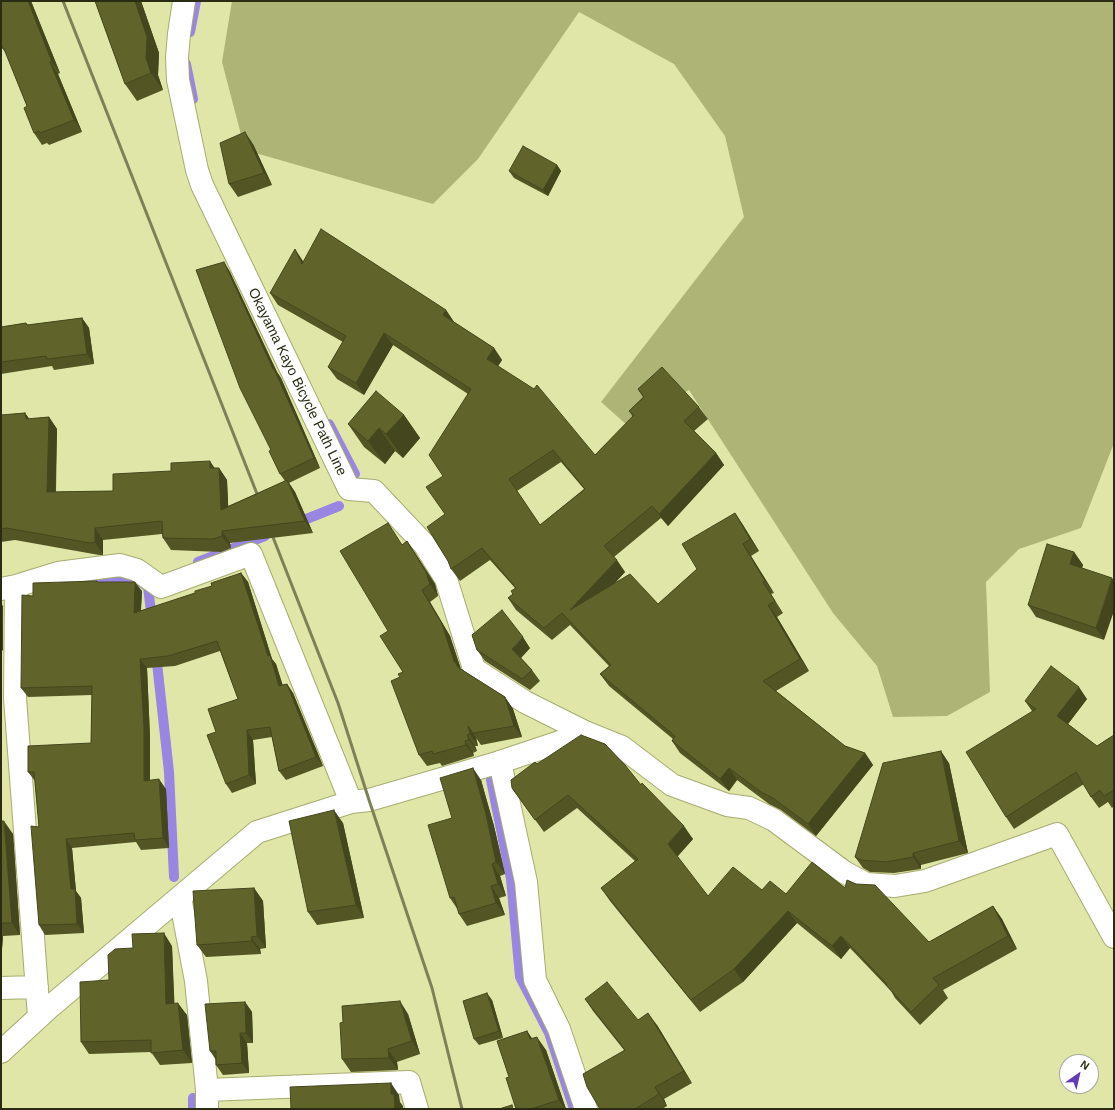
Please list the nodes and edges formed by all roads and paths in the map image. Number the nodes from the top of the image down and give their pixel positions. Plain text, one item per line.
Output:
1 (184, 1) edge
2 (12, 591) edge
3 (8, 698) edge
4 (586, 733) junction
5 (500, 762) junction
6 (351, 802) junction
7 (180, 897) junction
8 (1114, 937) edge
9 (37, 987) junction
10 (1, 988) edge
11 (39, 1017) junction
12 (1, 1052) edge
13 (207, 1099) edge
14 (416, 1109) edge
15 (586, 1109) edge

1 - 4 street, Okayama Kayo Bicycle Path Line
2 - 3 street
2 - 6 street
3 - 9 street
4 - 5 street
4 - 8 street
5 - 6 street
5 - 15 street
6 - 7 street
7 - 11 street
7 - 13 street
9 - 10 street
9 - 11 street
11 - 12 street
13 - 14 street

